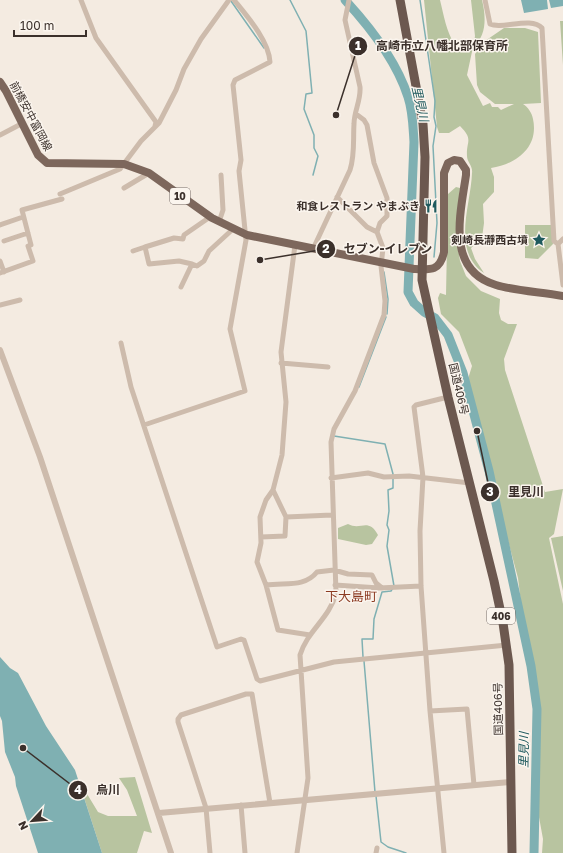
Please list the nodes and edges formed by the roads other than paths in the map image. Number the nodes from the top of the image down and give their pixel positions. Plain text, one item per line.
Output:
1 (82, 0) edge
2 (229, 0) edge
3 (234, 0) edge
4 (349, 0) edge
5 (400, 0) edge
6 (485, 0) edge
7 (0, 82) edge
8 (356, 114) junction
9 (23, 123) junction
10 (155, 126) junction
11 (0, 135) edge
12 (124, 164) junction
13 (149, 173) junction
14 (221, 175) dead end
15 (124, 188) dead end
16 (337, 197) junction
17 (23, 217) junction
18 (210, 217) junction
19 (219, 222) junction
20 (0, 225) edge
21 (233, 229) junction
22 (377, 232) junction
23 (28, 233) junction
24 (246, 235) junction
25 (563, 239) edge
26 (4, 241) dead end
27 (558, 244) junction
28 (296, 245) junction
29 (145, 247) junction
30 (313, 249) junction
31 (133, 251) dead end
32 (0, 261) edge
33 (382, 262) junction
34 (192, 264) junction
35 (417, 269) junction
36 (2, 272) edge
37 (563, 285) edge
38 (180, 287) dead end
39 (563, 296) edge
40 (20, 300) dead end
41 (0, 305) edge
42 (121, 343) dead end
43 (0, 350) edge
44 (281, 363) junction
45 (328, 367) dead end
46 (448, 397) junction
47 (144, 425) junction
48 (423, 477) junction
49 (331, 478) junction
50 (470, 483) junction
51 (273, 490) junction
52 (332, 515) junction
53 (286, 517) junction
54 (261, 537) junction
55 (334, 570) junction
56 (266, 585) junction
57 (335, 585) junction
58 (421, 586) junction
59 (382, 588) junction
60 (310, 635) junction
61 (507, 644) junction
62 (426, 653) junction
63 (302, 670) junction
64 (430, 711) junction
65 (511, 782) junction
66 (474, 785) junction
67 (439, 788) junction
68 (306, 800) junction
69 (270, 803) junction
70 (241, 805) junction
71 (206, 808) junction
72 (159, 813) junction
73 (172, 853) edge
74 (210, 853) edge
75 (245, 853) edge
76 (297, 853) edge
77 (444, 853) edge
78 (512, 853) edge

1 - 10 street
2 - 10 street
3 - 24 street
4 - 8 street
5 - 35 highway, 国道406号 / 406
6 - 27 street
7 - 9 main road, 前橋安中富岡線 / 10
8 - 16 street
8 - 22 street
9 - 11 street
9 - 12 main road, 前橋安中富岡線 / 10
10 - 12 street
12 - 13 main road, 前橋安中富岡線 / 10
12 - 17 street
13 - 15 street
13 - 18 main road, 前橋安中富岡線 / 10
14 - 19 street
16 - 22 street
16 - 30 street
17 - 20 street
17 - 23 street
18 - 19 main road, 前橋安中富岡線 / 10
18 - 29 street
19 - 21 main road, 前橋安中富岡線 / 10
21 - 24 main road, 前橋安中富岡線 / 10
21 - 34 street
22 - 33 street
23 - 26 street
23 - 36 street
24 - 28 main road, 前橋安中富岡線 / 10
24 - 47 street
25 - 27 street
27 - 37 street
28 - 30 main road, 前橋安中富岡線 / 10
28 - 44 street
29 - 31 street
29 - 34 street
30 - 33 main road, 前橋安中富岡線 / 10
32 - 36 street
33 - 35 main road, 前橋安中富岡線 / 10
33 - 49 street
34 - 38 street
35 - 39 main road, 10
35 - 46 highway, 国道406号 / 406
40 - 41 street
42 - 47 street
43 - 72 street
44 - 45 street
44 - 51 street
46 - 48 street
46 - 50 highway, 国道406号 / 406
47 - 63 street
48 - 49 street
48 - 50 street
48 - 58 street
49 - 52 street
50 - 61 highway, 国道406号 / 406
51 - 53 street
51 - 54 street
52 - 53 street
52 - 55 street
53 - 54 street
54 - 56 street
55 - 56 street
55 - 57 street
55 - 59 street
56 - 60 street
57 - 59 street
57 - 60 street
58 - 59 street
58 - 62 street
60 - 63 street
61 - 62 street
61 - 65 highway, 国道406号 / 406
62 - 63 street
62 - 64 street
63 - 68 street
64 - 66 street
64 - 67 street
65 - 66 street
65 - 78 highway, 国道406号 / 406
66 - 67 street
67 - 68 street
67 - 77 street
68 - 69 street
68 - 76 street
69 - 70 street
69 - 71 street
70 - 71 street
70 - 75 street
71 - 72 street
71 - 74 street
72 - 73 street

